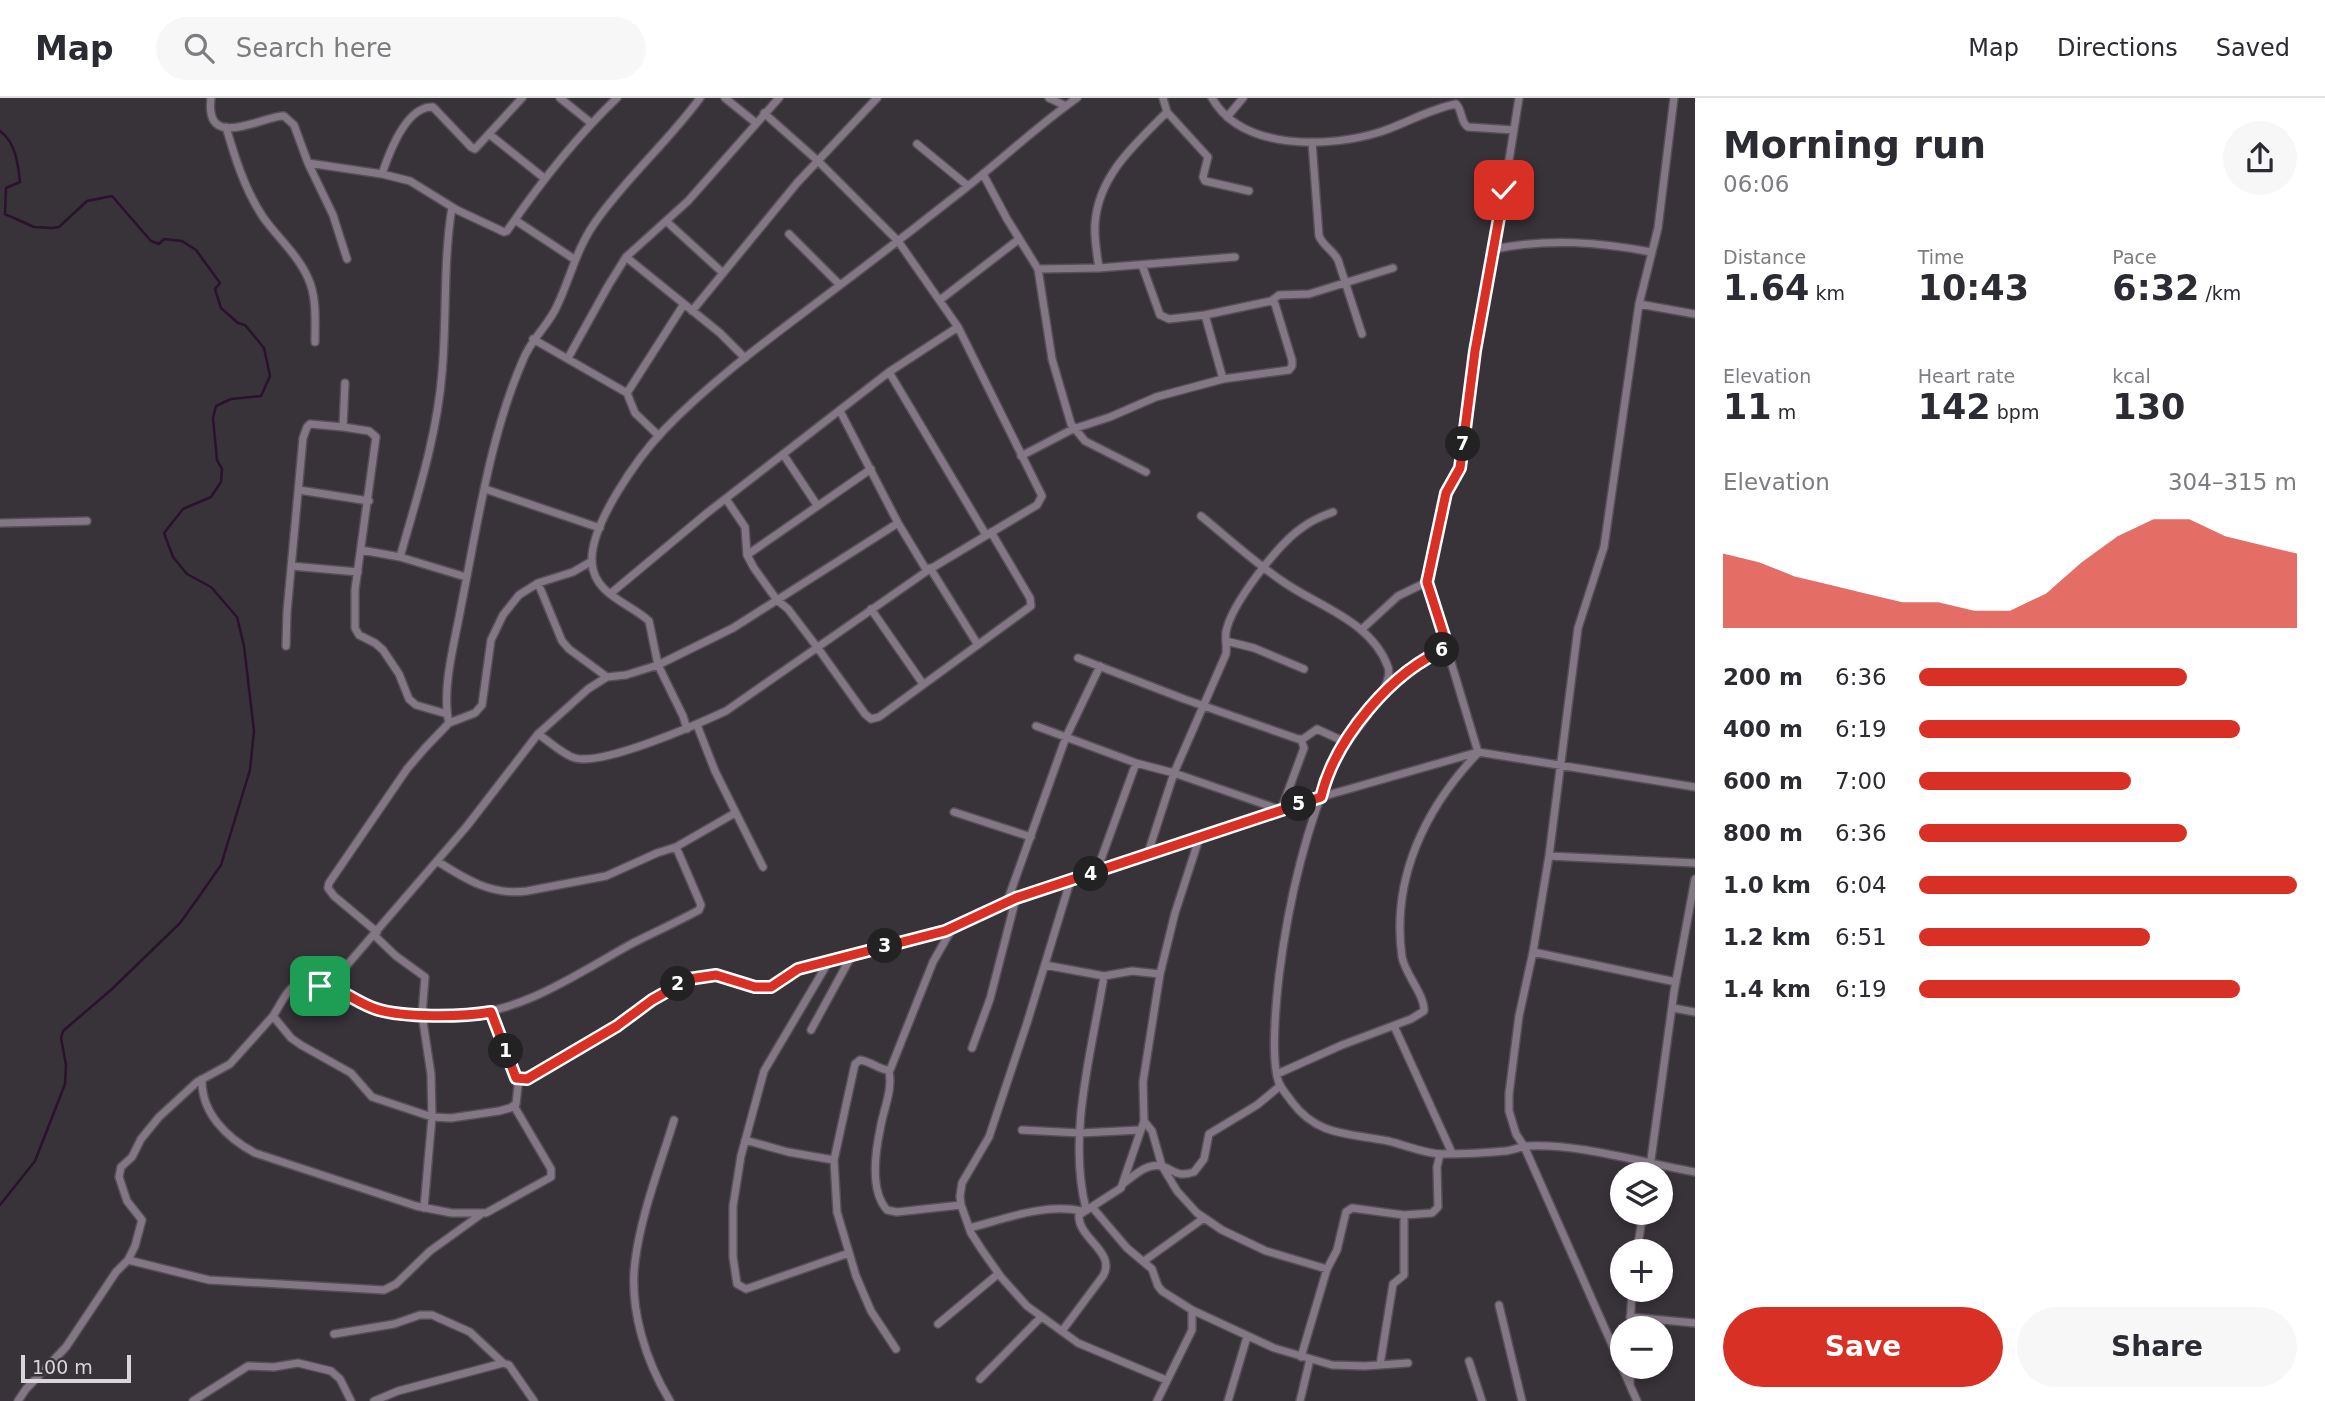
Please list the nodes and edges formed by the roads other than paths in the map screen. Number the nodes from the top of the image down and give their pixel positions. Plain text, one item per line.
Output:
1 (211, 98) edge
2 (522, 98) edge
3 (560, 98) edge
4 (617, 98) edge
5 (700, 98) edge
6 (725, 98) edge
7 (779, 98) edge
8 (877, 98) edge
9 (1051, 98) edge
10 (1077, 98) edge
11 (1163, 98) edge
12 (1212, 98) edge
13 (1243, 98) edge
14 (1519, 98) edge
15 (1674, 98) edge
16 (1066, 106) junction
17 (764, 113) junction
18 (1167, 113) junction
19 (1227, 117) junction
20 (591, 123) junction
21 (755, 123) junction
22 (226, 127) junction
23 (1514, 130) junction
24 (489, 134) junction
25 (1312, 142) junction
26 (918, 144) dead end
27 (818, 161) junction
28 (308, 163) junction
29 (383, 174) junction
30 (984, 174) junction
31 (544, 178) junction
32 (968, 187) junction
33 (1250, 191) dead end
34 (452, 207) junction
35 (514, 220) junction
36 (666, 220) junction
37 (789, 234) dead end
38 (1019, 239) junction
39 (898, 241) junction
40 (1495, 249) junction
41 (1651, 252) junction
42 (626, 257) junction
43 (1235, 257) dead end
44 (347, 259) dead end
45 (574, 259) junction
46 (1142, 265) junction
47 (1099, 268) junction
48 (1393, 268) dead end
49 (1038, 269) junction
50 (723, 273) junction
51 (1346, 284) junction
52 (840, 285) junction
53 (940, 300) junction
54 (1271, 302) junction
55 (684, 304) junction
56 (1639, 304) junction
57 (692, 311) junction
58 (1695, 314) edge
59 (1205, 315) junction
60 (958, 327) junction
61 (1362, 334) dead end
62 (533, 339) junction
63 (315, 342) dead end
64 (568, 358) junction
65 (745, 358) junction
66 (889, 372) junction
67 (1223, 379) junction
68 (345, 383) dead end
69 (627, 393) junction
70 (840, 411) junction
71 (343, 427) junction
72 (1073, 429) junction
73 (659, 436) junction
74 (783, 454) junction
75 (1021, 456) junction
76 (871, 469) junction
77 (1146, 472) dead end
78 (485, 489) junction
79 (299, 490) junction
80 (726, 499) junction
81 (369, 501) junction
82 (817, 505) junction
83 (1332, 512) dead end
84 (1201, 516) dead end
85 (87, 522) dead end
86 (0, 523) edge
87 (898, 523) junction
88 (600, 528) junction
89 (988, 533) junction
90 (361, 550) junction
91 (747, 555) junction
92 (400, 557) junction
93 (592, 561) junction
94 (291, 566) junction
95 (1264, 566) junction
96 (929, 569) junction
97 (358, 572) junction
98 (466, 577) junction
99 (1427, 582) junction
100 (538, 583) junction
101 (610, 594) junction
102 (777, 600) junction
103 (871, 610) junction
104 (1361, 630) junction
105 (1226, 641) junction
106 (978, 645) junction
107 (286, 646) dead end
108 (817, 647) junction
109 (1448, 648) junction
110 (1078, 658) dead end
111 (658, 665) junction
112 (1100, 666) junction
113 (1304, 669) dead end
114 (607, 677) junction
115 (923, 684) junction
116 (1384, 691) junction
117 (1203, 706) junction
118 (448, 718) junction
119 (697, 725) junction
120 (1036, 726) dead end
121 (687, 729) junction
122 (538, 734) junction
123 (1066, 737) junction
124 (1301, 739) junction
125 (1345, 742) junction
126 (1478, 752) junction
127 (1136, 763) junction
128 (1560, 766) junction
129 (1174, 773) junction
130 (1695, 787) edge
131 (1321, 797) junction
132 (1281, 810) junction
133 (735, 813) junction
134 (954, 813) dead end
135 (1031, 836) junction
136 (1199, 839) junction
137 (676, 847) junction
138 (1147, 856) junction
139 (1549, 856) junction
140 (437, 861) junction
141 (1695, 863) edge
142 (763, 867) dead end
143 (1096, 873) junction
144 (1695, 878) edge
145 (1070, 882) junction
146 (1016, 898) junction
147 (1007, 902) junction
148 (953, 927) junction
149 (376, 933) junction
150 (1533, 952) junction
151 (852, 955) junction
152 (830, 961) junction
153 (1045, 965) junction
154 (1160, 974) junction
155 (1104, 976) junction
156 (1676, 982) junction
157 (329, 986) junction
158 (1673, 1008) junction
159 (491, 1012) junction
160 (1695, 1012) edge
161 (422, 1015) junction
162 (273, 1016) junction
163 (1394, 1026) junction
164 (811, 1030) dead end
165 (972, 1048) dead end
166 (889, 1071) junction
167 (1277, 1074) junction
168 (516, 1078) junction
169 (202, 1079) junction
170 (1280, 1086) junction
171 (514, 1106) junction
172 (432, 1117) junction
173 (674, 1120) dead end
174 (1144, 1121) junction
175 (1022, 1130) dead end
176 (1140, 1130) junction
177 (1080, 1133) junction
178 (745, 1140) junction
179 (1524, 1146) junction
180 (1452, 1153) junction
181 (1440, 1154) junction
182 (834, 1160) junction
183 (1641, 1162) edge
184 (1651, 1162) edge
185 (1162, 1166) junction
186 (1673, 1168) edge
187 (1695, 1171) edge
188 (1124, 1183) junction
189 (961, 1205) junction
190 (424, 1208) junction
191 (1086, 1209) junction
192 (481, 1214) junction
193 (1404, 1215) junction
194 (1204, 1218) junction
195 (969, 1227) junction
196 (849, 1253) junction
197 (128, 1260) junction
198 (1144, 1261) junction
199 (1327, 1269) junction
200 (998, 1274) junction
201 (1499, 1305) dead end
202 (1192, 1310) junction
203 (1041, 1317) junction
204 (1673, 1321) edge
205 (1695, 1323) edge
206 (938, 1324) dead end
207 (1062, 1331) junction
208 (334, 1335) dead end
209 (1247, 1337) junction
210 (896, 1349) dead end
211 (1305, 1358) junction
212 (1469, 1361) dead end
213 (503, 1363) junction
214 (1408, 1363) dead end
215 (1380, 1365) junction
216 (981, 1379) dead end
217 (1630, 1379) edge
218 (1166, 1380) junction
219 (1630, 1386) junction
220 (18, 1401) edge
221 (193, 1401) edge
222 (351, 1401) edge
223 (374, 1401) edge
224 (534, 1401) edge
225 (670, 1401) edge
226 (1157, 1401) edge
227 (1228, 1401) edge
228 (1300, 1401) edge
229 (1482, 1401) edge
230 (1522, 1401) edge
231 (1637, 1401) edge

1 - 22 street
2 - 24 street
3 - 20 street
4 - 20 street
5 - 45 street
6 - 21 street
7 - 17 street
8 - 27 street
9 - 16 street
10 - 16 street
11 - 18 street
12 - 19 street
13 - 19 street
14 - 23 street
15 - 41 street
16 - 30 street
17 - 21 street
17 - 27 street
18 - 33 street
18 - 47 street
19 - 25 street
20 - 31 street
21 - 36 street
22 - 28 street
22 - 63 street
23 - 25 street
23 - 40 street
24 - 29 street
24 - 31 street
25 - 51 street
26 - 32 street
27 - 39 street
27 - 50 street
28 - 29 street
28 - 44 street
29 - 34 street
30 - 32 street
30 - 38 street
31 - 35 street
32 - 39 street
34 - 35 street
34 - 92 street
35 - 45 street
36 - 42 street
36 - 50 street
37 - 52 street
38 - 49 street
38 - 53 street
39 - 52 street
39 - 53 street
40 - 41 street
40 - 99 street
41 - 56 street
42 - 55 street
42 - 64 street
43 - 46 street
45 - 62 street
46 - 47 street
46 - 59 street
47 - 49 street
48 - 51 street
49 - 72 street
50 - 57 street
51 - 54 street
51 - 61 street
52 - 65 street
53 - 60 street
54 - 59 street
54 - 67 street
55 - 57 street
55 - 69 street
56 - 58 street
56 - 128 street
57 - 65 street
59 - 67 street
60 - 66 street
60 - 75 street
62 - 64 street
62 - 78 street
64 - 69 street
65 - 73 street
66 - 70 street
66 - 89 street
67 - 72 street
68 - 71 street
69 - 73 street
70 - 74 street
70 - 76 street
71 - 79 street
71 - 81 street
72 - 75 street
72 - 77 street
73 - 88 street
74 - 80 street
74 - 82 street
75 - 89 street
76 - 82 street
76 - 87 street
78 - 88 street
78 - 98 street
79 - 81 street
79 - 94 street
80 - 91 street
80 - 101 street
81 - 90 street
82 - 91 street
83 - 95 street
84 - 95 street
85 - 86 street
87 - 96 street
87 - 102 street
88 - 93 street
89 - 96 street
89 - 106 street
90 - 92 street
90 - 97 street
91 - 102 street
92 - 98 street
93 - 100 street
93 - 101 street
94 - 97 street
94 - 107 street
95 - 104 street
95 - 105 street
96 - 103 street
96 - 106 street
97 - 118 street
98 - 118 street
99 - 104 street
99 - 109 street
100 - 114 street
100 - 118 street
101 - 111 street
102 - 108 street
102 - 111 street
103 - 108 street
103 - 115 street
104 - 116 street
105 - 113 street
105 - 117 street
106 - 115 street
108 - 115 street
108 - 119 street
109 - 116 street
109 - 126 street
110 - 112 street
111 - 114 street
111 - 121 street
112 - 117 street
112 - 123 street
114 - 122 street
116 - 125 street
117 - 124 street
117 - 129 street
118 - 149 street
119 - 121 street
119 - 133 street
120 - 123 street
121 - 122 street
122 - 140 street
123 - 127 street
123 - 135 street
124 - 125 street
124 - 132 street
125 - 131 street
126 - 128 street
126 - 131 street
126 - 163 street
127 - 129 street
127 - 143 street
128 - 130 street
128 - 139 street
129 - 132 street
129 - 138 street
131 - 132 street
131 - 167 street
132 - 136 street
133 - 137 street
133 - 142 street
134 - 135 street
135 - 147 street
136 - 138 street
136 - 154 street
137 - 140 street
137 - 159 street
138 - 143 street
139 - 141 street
139 - 150 street
140 - 149 street
143 - 145 street
144 - 156 street
145 - 146 street
145 - 153 street
146 - 147 street
146 - 165 street
147 - 148 street
148 - 151 street
148 - 166 street
149 - 157 street
149 - 161 street
150 - 156 street
150 - 179 street
151 - 152 street
151 - 164 street
152 - 168 street
152 - 178 street
153 - 155 street
153 - 189 street
154 - 155 street
154 - 174 street
155 - 177 street
156 - 158 street
157 - 161 street
157 - 162 street
158 - 160 street
158 - 184 street
159 - 161 street
159 - 168 street
161 - 172 street
162 - 169 street
162 - 172 street
163 - 167 street
163 - 180 street
166 - 182 street
166 - 189 street
167 - 170 street
168 - 171 street
169 - 190 street
169 - 197 street
170 - 181 street
170 - 185 street
171 - 172 street
171 - 192 street
172 - 190 street
173 - 225 street
174 - 176 street
174 - 185 street
175 - 177 street
176 - 177 street
176 - 188 street
177 - 191 street
178 - 182 street
178 - 196 street
179 - 180 street
179 - 183 street
179 - 219 street
180 - 181 street
181 - 193 street
182 - 196 street
185 - 188 street
185 - 194 street
186 - 187 street
188 - 191 street
189 - 195 street
190 - 192 street
191 - 195 street
191 - 198 street
191 - 207 street
192 - 197 street
193 - 199 street
193 - 215 street
194 - 198 street
194 - 199 street
195 - 200 street
196 - 210 street
197 - 220 street
198 - 202 street
199 - 211 street
200 - 203 street
200 - 206 street
201 - 230 street
202 - 209 street
202 - 218 street
203 - 207 street
203 - 216 street
204 - 205 street
207 - 218 street
208 - 213 street
209 - 211 street
209 - 227 street
211 - 215 street
211 - 228 street
212 - 229 street
213 - 223 street
213 - 224 street
214 - 215 street
217 - 219 street
218 - 226 street
219 - 231 street
221 - 222 street

